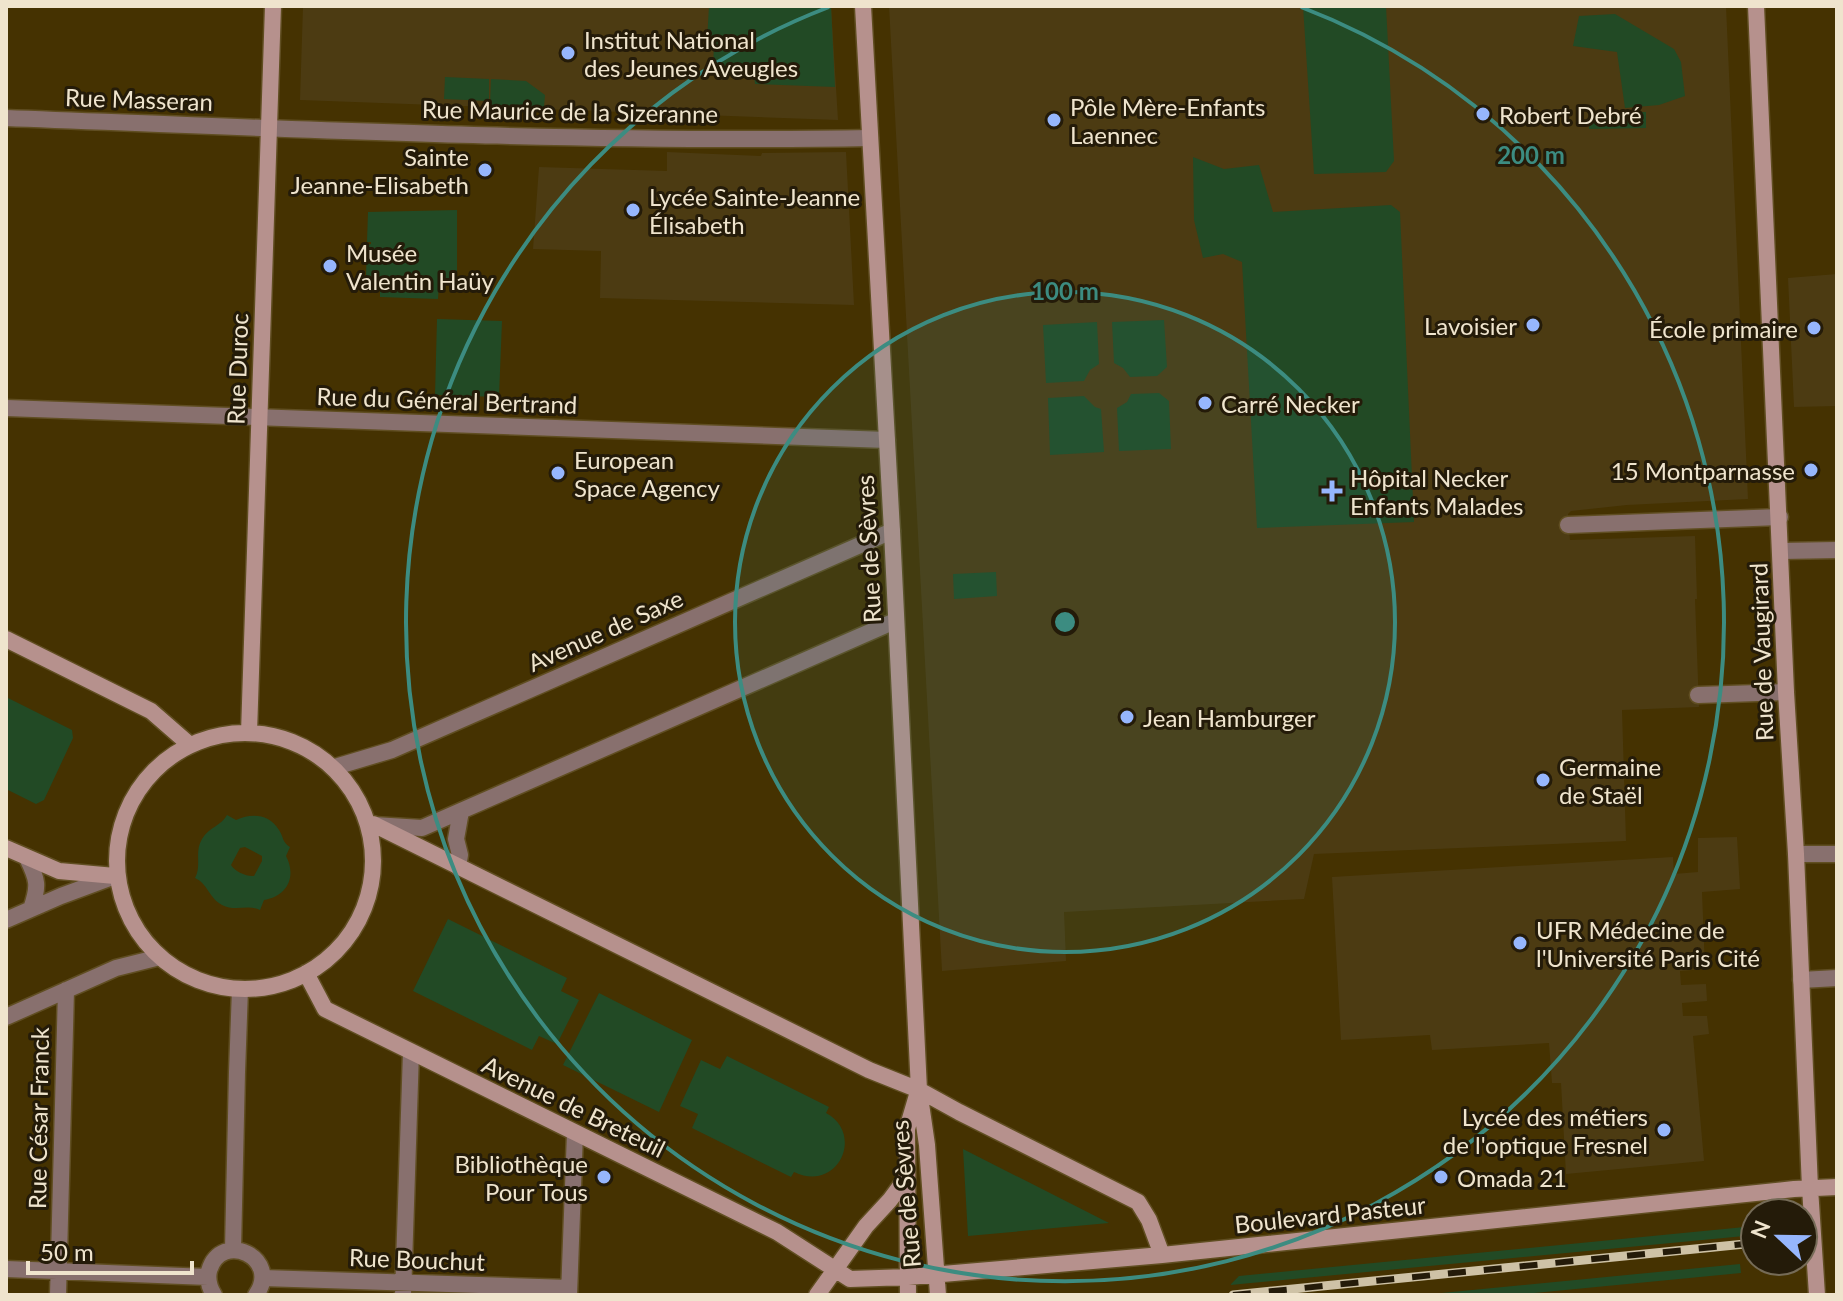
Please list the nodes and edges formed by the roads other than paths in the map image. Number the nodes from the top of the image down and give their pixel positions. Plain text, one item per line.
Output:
1 (273, 6) edge
2 (863, 6) edge
3 (1756, 6) edge
4 (6, 118) edge
5 (269, 128) junction
6 (870, 138) junction
7 (6, 408) edge
8 (259, 418) junction
9 (887, 440) junction
10 (1780, 517) junction
11 (1568, 525) dead end
12 (892, 531) junction
13 (1837, 550) edge
14 (1781, 551) junction
15 (895, 621) junction
16 (6, 639) edge
17 (1786, 692) junction
18 (1698, 695) dead end
19 (249, 733) junction
20 (190, 745) junction
21 (335, 767) junction
22 (461, 811) junction
23 (373, 824) junction
24 (6, 848) edge
25 (1796, 854) junction
26 (1837, 854) edge
27 (27, 858) junction
28 (458, 867) junction
29 (115, 876) junction
30 (31, 909) junction
31 (6, 920) edge
32 (160, 957) junction
33 (306, 973) junction
34 (1837, 978) edge
35 (1801, 980) junction
36 (240, 989) junction
37 (66, 990) junction
38 (6, 1017) edge
39 (411, 1052) junction
40 (919, 1090) junction
41 (575, 1133) junction
42 (907, 1177) junction
43 (1837, 1187) edge
44 (1810, 1188) junction
45 (233, 1249) junction
46 (1162, 1255) junction
47 (6, 1269) edge
48 (835, 1269) junction
49 (59, 1271) junction
50 (936, 1275) junction
51 (208, 1277) junction
52 (908, 1277) junction
53 (263, 1278) junction
54 (403, 1289) edge
55 (569, 1292) edge
56 (58, 1295) edge
57 (214, 1295) edge
58 (256, 1295) edge
59 (817, 1295) edge
60 (908, 1295) edge
61 (938, 1295) edge
62 (1817, 1295) edge

1 - 5 main road, Rue Duroc
2 - 6 main road, Rue de Sèvres
3 - 10 main road, Rue de Vaugirard
4 - 5 street, Rue Masseran
5 - 6 street, Rue Maurice de la Sizeranne
5 - 8 main road, Rue Duroc
6 - 9 main road, Rue de Sèvres
7 - 8 street, Rue du Général Bertrand
8 - 9 street, Rue du Général Bertrand
8 - 19 main road, Rue Duroc
9 - 12 main road, Rue de Sèvres
10 - 11 street
10 - 14 main road, Rue de Vaugirard
12 - 15 main road, Rue de Sèvres
12 - 21 street, Avenue de Saxe
13 - 14 street
14 - 17 main road, Rue de Vaugirard
15 - 22 street
15 - 40 main road, Rue de Sèvres
16 - 20 main road
17 - 18 street
17 - 25 main road, Rue de Vaugirard
19 - 20 main road
19 - 21 main road
20 - 29 main road
21 - 23 main road
22 - 23 street
22 - 28 street
23 - 28 main road
23 - 33 main road
24 - 27 main road
25 - 26 street
25 - 35 main road, Rue de Vaugirard
27 - 29 main road
27 - 30 street
28 - 40 main road
29 - 30 street
29 - 32 main road
30 - 31 street
32 - 36 main road
32 - 37 street
33 - 36 main road
33 - 39 main road, Avenue de Breteuil
34 - 35 street
35 - 44 main road, Rue de Vaugirard
36 - 45 street
37 - 38 street
37 - 49 street, Rue César Franck
39 - 41 main road, Avenue de Breteuil
39 - 54 street
40 - 42 main road, Rue de Sèvres
40 - 46 main road
40 - 50 main road, Rue de Sèvres
41 - 48 main road, Avenue de Breteuil
41 - 55 street
42 - 48 main road
42 - 52 main road, Rue de Sèvres
43 - 44 main road, Boulevard Pasteur
44 - 46 main road, Boulevard Pasteur
44 - 62 main road, Rue de Vaugirard
45 - 51 street
45 - 53 street
46 - 50 main road, Boulevard Pasteur
47 - 49 street
48 - 52 main road, Avenue de Breteuil
48 - 59 main road
49 - 51 street
49 - 56 street, Rue César Franck
50 - 52 main road, Boulevard Pasteur
50 - 61 main road, Rue de Sèvres
51 - 57 street
52 - 60 main road, Rue de Sèvres
53 - 54 street, Rue Bouchut
53 - 58 street
54 - 55 street, Rue Bouchut

